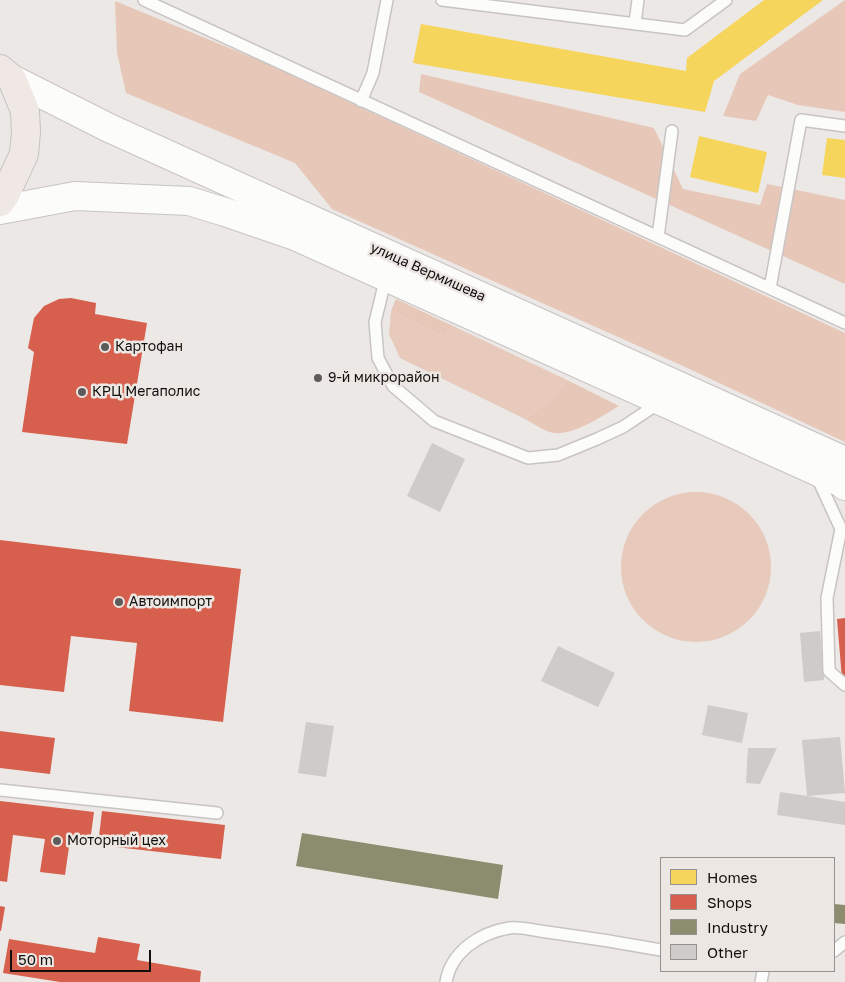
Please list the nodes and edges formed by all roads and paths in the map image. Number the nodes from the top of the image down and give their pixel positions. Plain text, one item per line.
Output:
1 (144, 0) edge
2 (387, 0) edge
3 (442, 0) edge
4 (638, 0) edge
5 (726, 0) edge
6 (635, 23) junction
7 (4, 70) edge
8 (361, 101) junction
9 (845, 126) edge
10 (672, 131) dead end
11 (0, 202) edge
12 (0, 210) edge
13 (658, 237) junction
14 (386, 277) junction
15 (770, 288) junction
16 (845, 323) edge
17 (662, 402) junction
18 (845, 461) edge
19 (814, 470) junction
20 (845, 486) edge
21 (843, 531) edge
22 (845, 685) edge
23 (0, 790) edge
24 (217, 813) dead end
25 (845, 942) edge
26 (660, 950) edge
27 (835, 950) edge
28 (446, 982) edge

1 - 8 lane
2 - 8 lane
3 - 6 lane
4 - 6 lane
5 - 6 lane
7 - 11 main road
7 - 18 main road, улица Вермишева
8 - 13 lane
9 - 15 lane
10 - 13 lane
12 - 14 main road, улица Вермишева
13 - 15 lane
14 - 17 main road, улица Вермишева
14 - 17 lane
15 - 16 lane
17 - 19 main road, улица Вермишева
19 - 20 main road, улица Вермишева
19 - 21 lane
21 - 22 lane
23 - 24 lane
25 - 27 lane
26 - 28 lane

